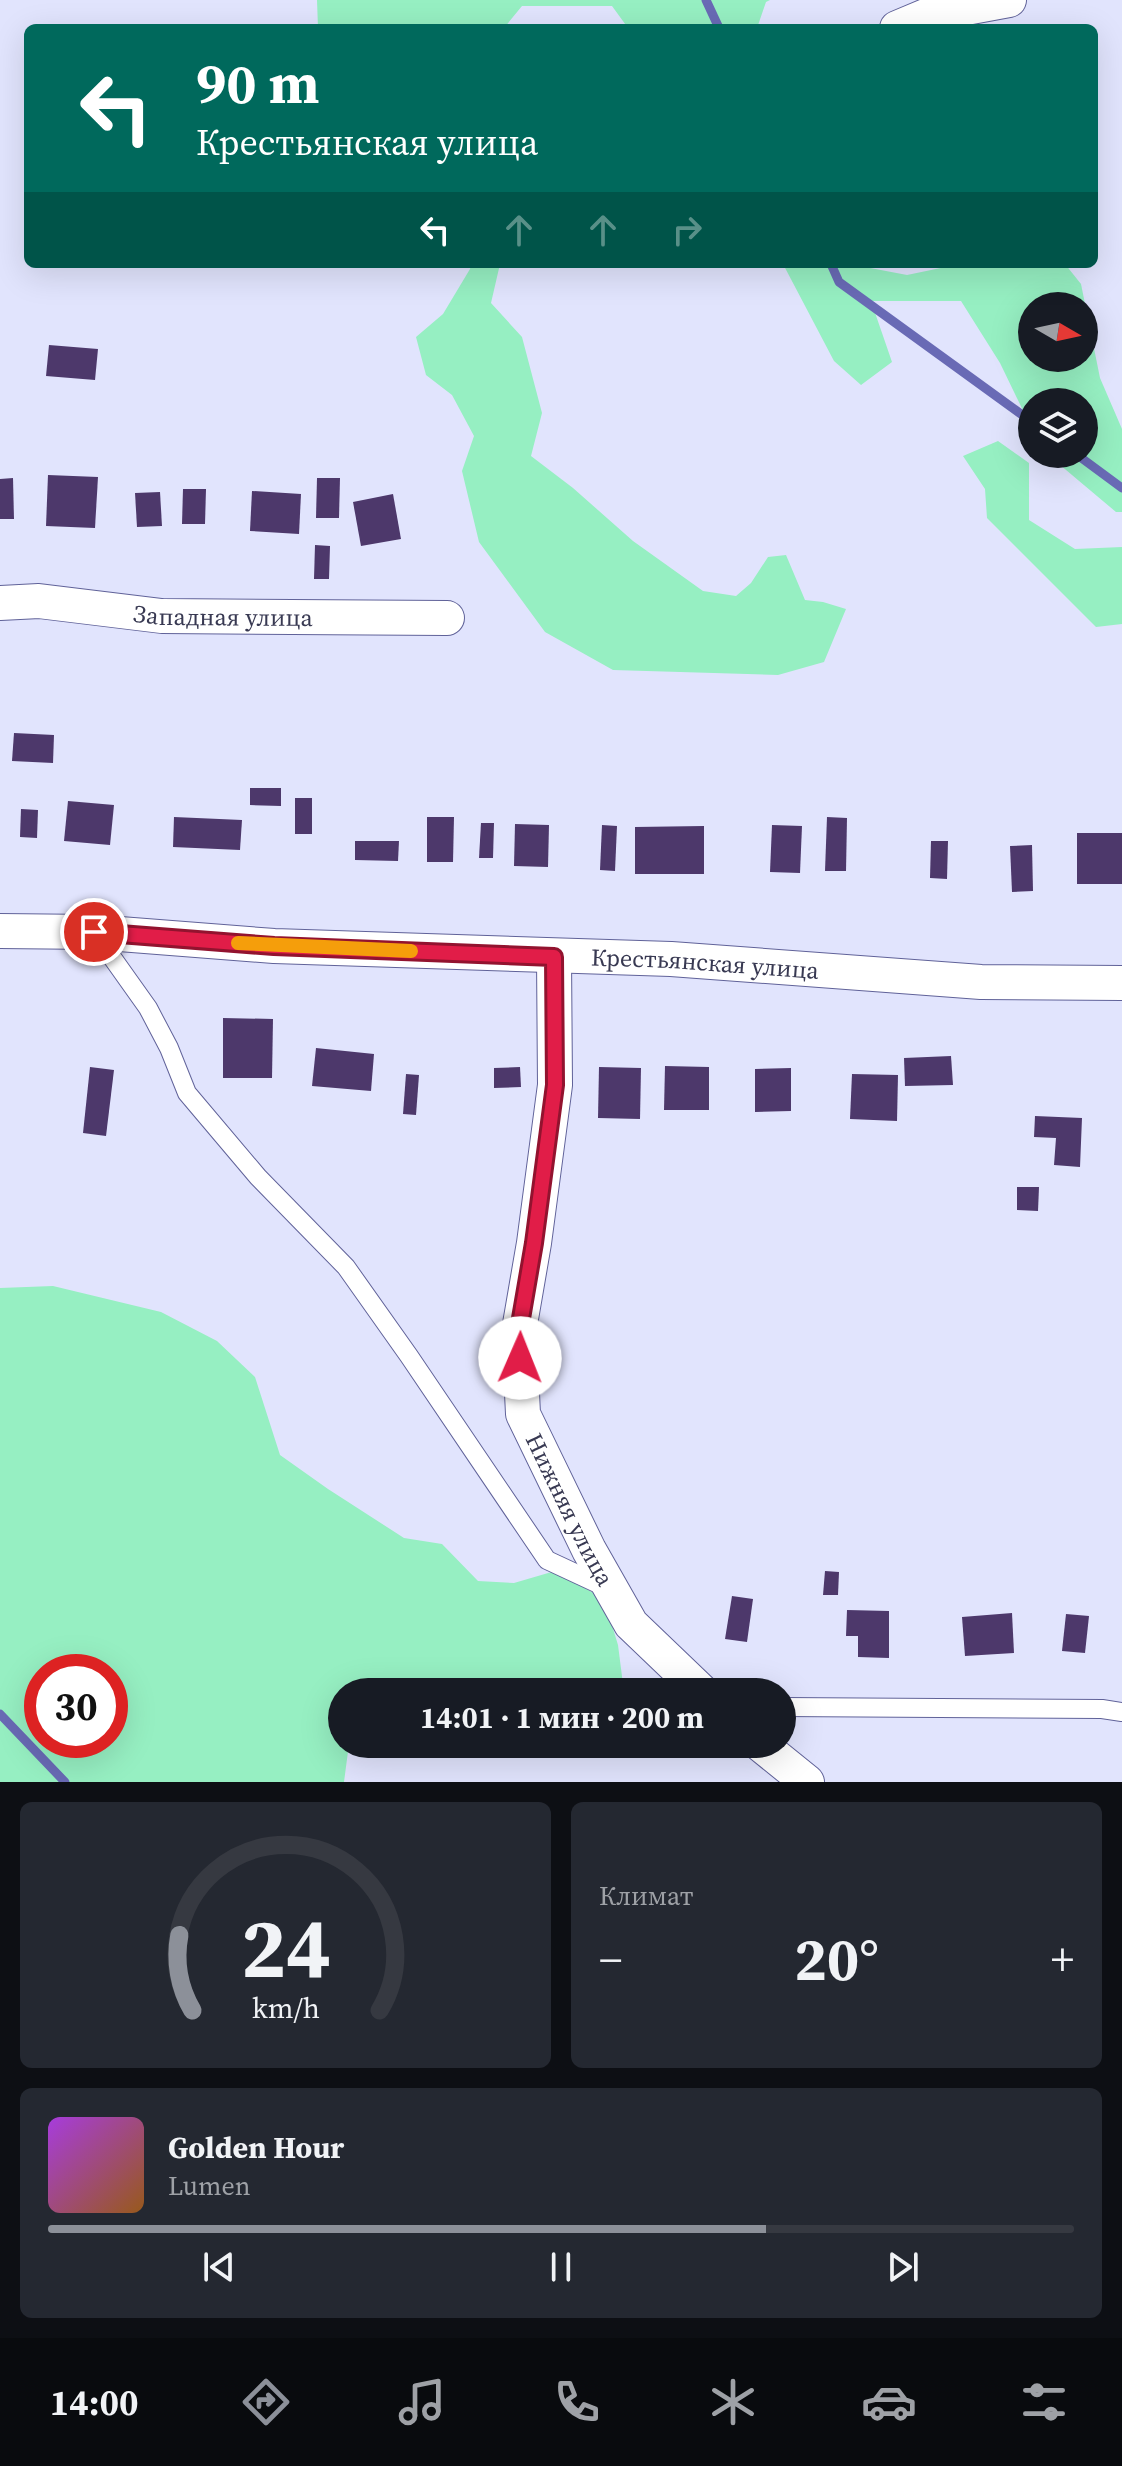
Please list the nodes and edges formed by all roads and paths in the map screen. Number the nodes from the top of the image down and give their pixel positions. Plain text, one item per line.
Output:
1 (1009, 0) edge
2 (907, 24) edge
3 (0, 603) edge
4 (447, 618) dead end
5 (0, 931) edge
6 (94, 932) junction
7 (554, 957) junction
8 (1122, 983) edge
9 (612, 1590) junction
10 (687, 1678) edge
11 (796, 1707) edge
12 (1122, 1712) edge
13 (777, 1758) edge
14 (807, 1782) edge

1 - 2 street
3 - 4 street, Западная улица
5 - 6 street, Крестьянская улица
6 - 7 street, Крестьянская улица
6 - 9 lane
7 - 8 street, Крестьянская улица
7 - 9 street, Нижняя улица
9 - 10 street, Нижняя улица
11 - 12 lane
13 - 14 street

